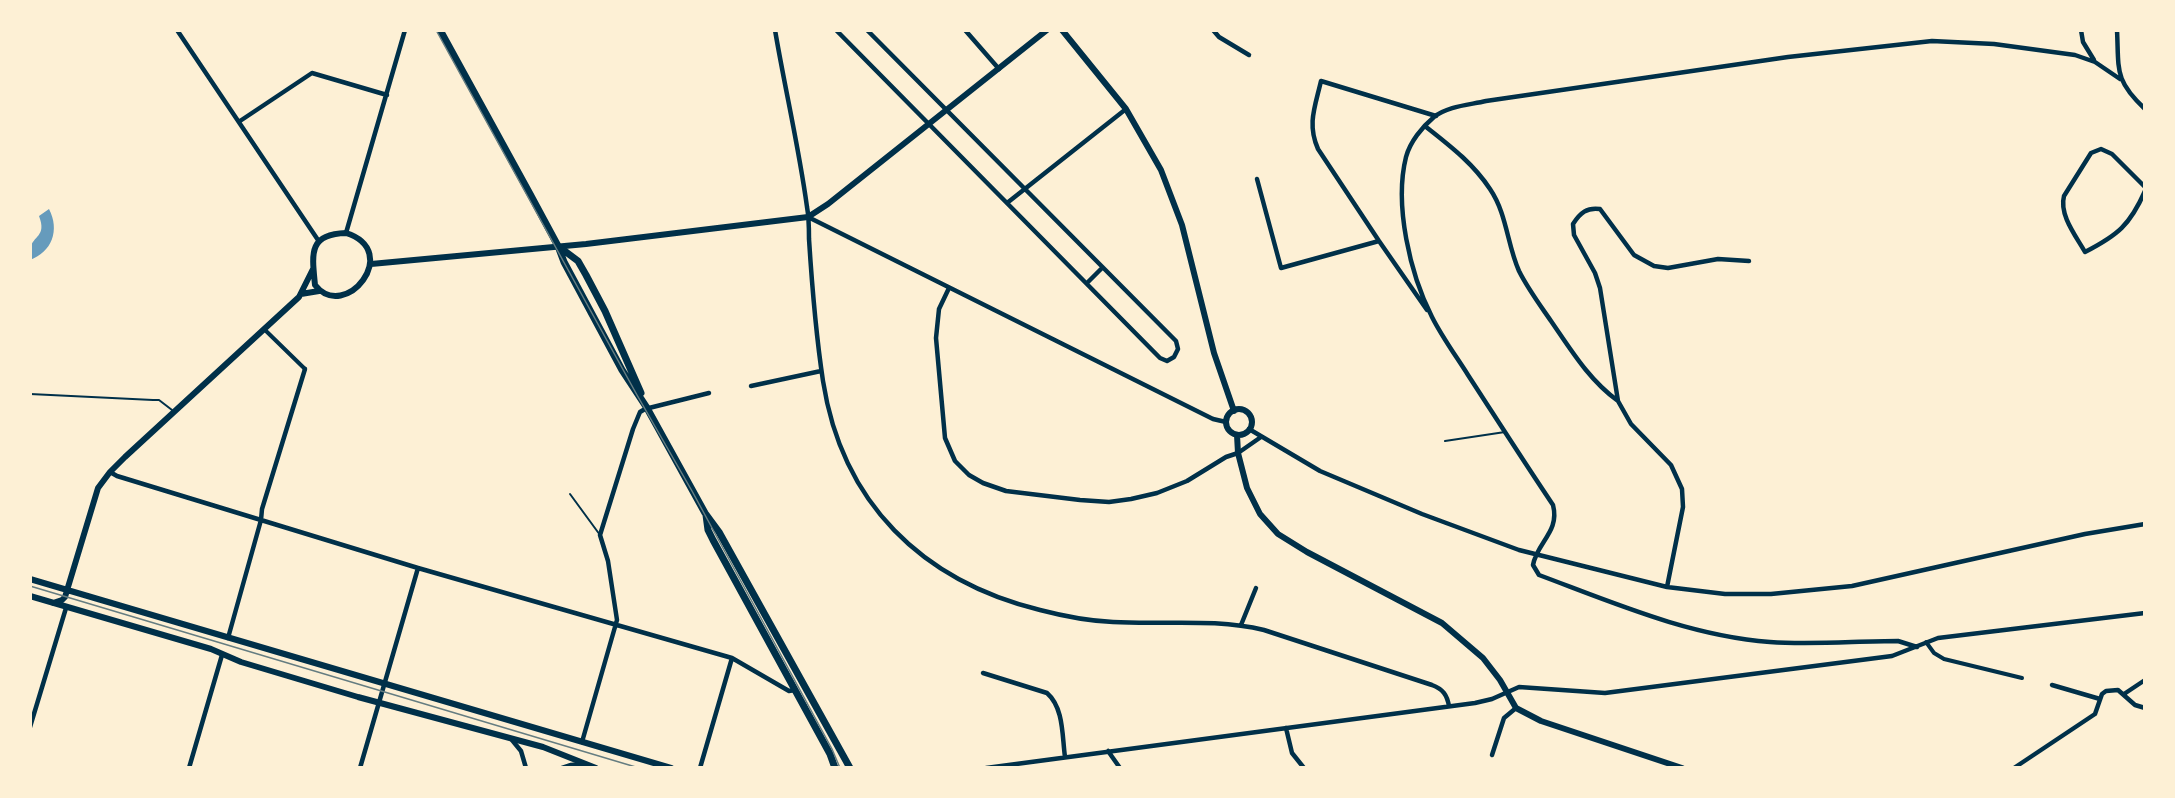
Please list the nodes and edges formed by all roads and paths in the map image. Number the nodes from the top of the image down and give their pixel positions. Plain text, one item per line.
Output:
1 (177, 30) edge
2 (405, 30) edge
3 (440, 30) edge
4 (775, 30) edge
5 (836, 30) edge
6 (867, 30) edge
7 (965, 30) edge
8 (1047, 30) edge
9 (1062, 30) edge
10 (1213, 30) edge
11 (2081, 30) edge
12 (2117, 30) edge
13 (1248, 55) dead end
14 (2095, 62) junction
15 (999, 69) junction
16 (2120, 79) junction
17 (387, 95) junction
18 (1126, 109) junction
19 (2145, 109) edge
20 (946, 111) junction
21 (1436, 116) junction
22 (240, 121) junction
23 (929, 124) junction
24 (1425, 126) junction
25 (1257, 179) dead end
26 (2145, 187) edge
27 (1023, 189) junction
28 (1006, 203) junction
29 (808, 217) junction
30 (346, 233) junction
31 (318, 240) junction
32 (1378, 241) junction
33 (558, 246) junction
34 (1749, 261) dead end
35 (370, 264) junction
36 (1101, 268) junction
37 (313, 269) junction
38 (1087, 284) junction
39 (950, 288) junction
40 (320, 291) junction
41 (301, 294) junction
42 (1432, 317) junction
43 (265, 330) junction
44 (305, 369) joint
45 (821, 370) junction
46 (751, 386) dead end
47 (709, 393) dead end
48 (30, 394) edge
49 (1618, 401) junction
50 (646, 409) junction
51 (1234, 411) junction
52 (174, 412) junction
53 (1226, 422) junction
54 (1249, 429) junction
55 (1505, 432) junction
56 (1237, 435) junction
57 (1261, 437) junction
58 (1445, 441) dead end
59 (1238, 453) junction
60 (110, 472) junction
61 (570, 494) dead end
62 (705, 513) junction
63 (261, 520) junction
64 (2145, 524) edge
65 (600, 535) junction
66 (1534, 556) junction
67 (418, 568) junction
68 (30, 579) edge
69 (1667, 587) junction
70 (1256, 588) dead end
71 (68, 590) junction
72 (30, 596) edge
73 (52, 603) junction
74 (66, 608) junction
75 (2145, 612) edge
76 (616, 624) junction
77 (1241, 625) junction
78 (228, 638) junction
79 (1926, 642) junction
80 (1917, 647) junction
81 (222, 655) junction
82 (732, 658) junction
83 (982, 673) dead end
84 (2022, 678) dead end
85 (801, 680) junction
86 (2145, 680) edge
87 (383, 684) junction
88 (2052, 685) dead end
89 (795, 690) junction
90 (1507, 692) junction
91 (2124, 694) junction
92 (2100, 699) junction
93 (379, 701) junction
94 (1449, 706) junction
95 (1516, 708) junction
96 (2145, 708) edge
97 (30, 726) edge
98 (1286, 728) junction
99 (510, 738) junction
100 (582, 742) junction
101 (1108, 751) junction
102 (1492, 755) dead end
103 (1065, 757) junction
104 (583, 764) junction
105 (189, 768) edge
106 (360, 768) edge
107 (526, 768) edge
108 (562, 768) edge
109 (596, 768) edge
110 (671, 768) edge
111 (700, 768) edge
112 (836, 768) edge
113 (850, 768) edge
114 (986, 768) edge
115 (1120, 768) edge
116 (1304, 768) edge
117 (1682, 768) edge
118 (2014, 768) edge

1 - 22 street
2 - 17 street
3 - 33 main road
4 - 29 street
5 - 23 street
6 - 20 street
7 - 15 street
8 - 15 street
9 - 18 street
10 - 13 street
11 - 14 street
12 - 16 street
14 - 16 street
14 - 21 street
15 - 20 street
16 - 19 street
17 - 22 street
17 - 30 street
18 - 27 street
18 - 51 street
20 - 23 street
20 - 27 street
21 - 24 street
21 - 32 street
22 - 31 street
23 - 28 street
23 - 29 street
24 - 42 street
24 - 49 street
25 - 32 street
26 - 26 street
27 - 28 street
27 - 36 street
28 - 38 street
29 - 33 street
29 - 39 street
29 - 45 street
30 - 31 street
30 - 35 street
31 - 37 street
32 - 42 street
33 - 35 street
33 - 50 main road
33 - 50 main road
34 - 49 street
35 - 40 street
36 - 38 street
36 - 38 street
37 - 40 street
37 - 41 street
39 - 53 street
39 - 59 street
40 - 41 street
41 - 43 street
42 - 55 street
43 - 44 street
43 - 52 street
44 - 63 street
45 - 46 street
45 - 77 street
47 - 50 street
48 - 52 lane
49 - 69 street
50 - 62 main road
50 - 65 street
51 - 53 street
51 - 54 street
52 - 60 street
53 - 56 street
54 - 56 street
54 - 57 street
55 - 58 lane
55 - 66 street
56 - 59 street
57 - 59 street
57 - 66 street
59 - 90 street
60 - 63 street
60 - 71 street
61 - 65 lane
62 - 85 main road
62 - 89 main road
63 - 67 street
63 - 78 street
64 - 69 street
65 - 76 street
66 - 69 street
66 - 80 street
67 - 76 street
67 - 87 street
68 - 71 street
70 - 77 street
71 - 73 street
71 - 78 street
72 - 73 street
73 - 74 street
74 - 81 street
74 - 97 street
75 - 79 street
76 - 82 street
76 - 100 street
77 - 94 street
78 - 87 street
79 - 80 street
79 - 84 street
80 - 90 street
81 - 93 street
81 - 105 street
82 - 89 street
82 - 111 street
83 - 103 street
85 - 89 main road
85 - 113 main road
86 - 91 street
87 - 93 street
87 - 100 street
88 - 92 street
89 - 112 main road
90 - 94 street
90 - 95 street
91 - 92 street
91 - 96 street
92 - 118 street
93 - 99 street
93 - 106 street
94 - 98 street
95 - 102 street
95 - 117 street
98 - 101 street
98 - 116 street
99 - 104 street
99 - 107 street
100 - 110 street
101 - 103 street
101 - 115 street
103 - 114 street
104 - 108 street
104 - 109 street

